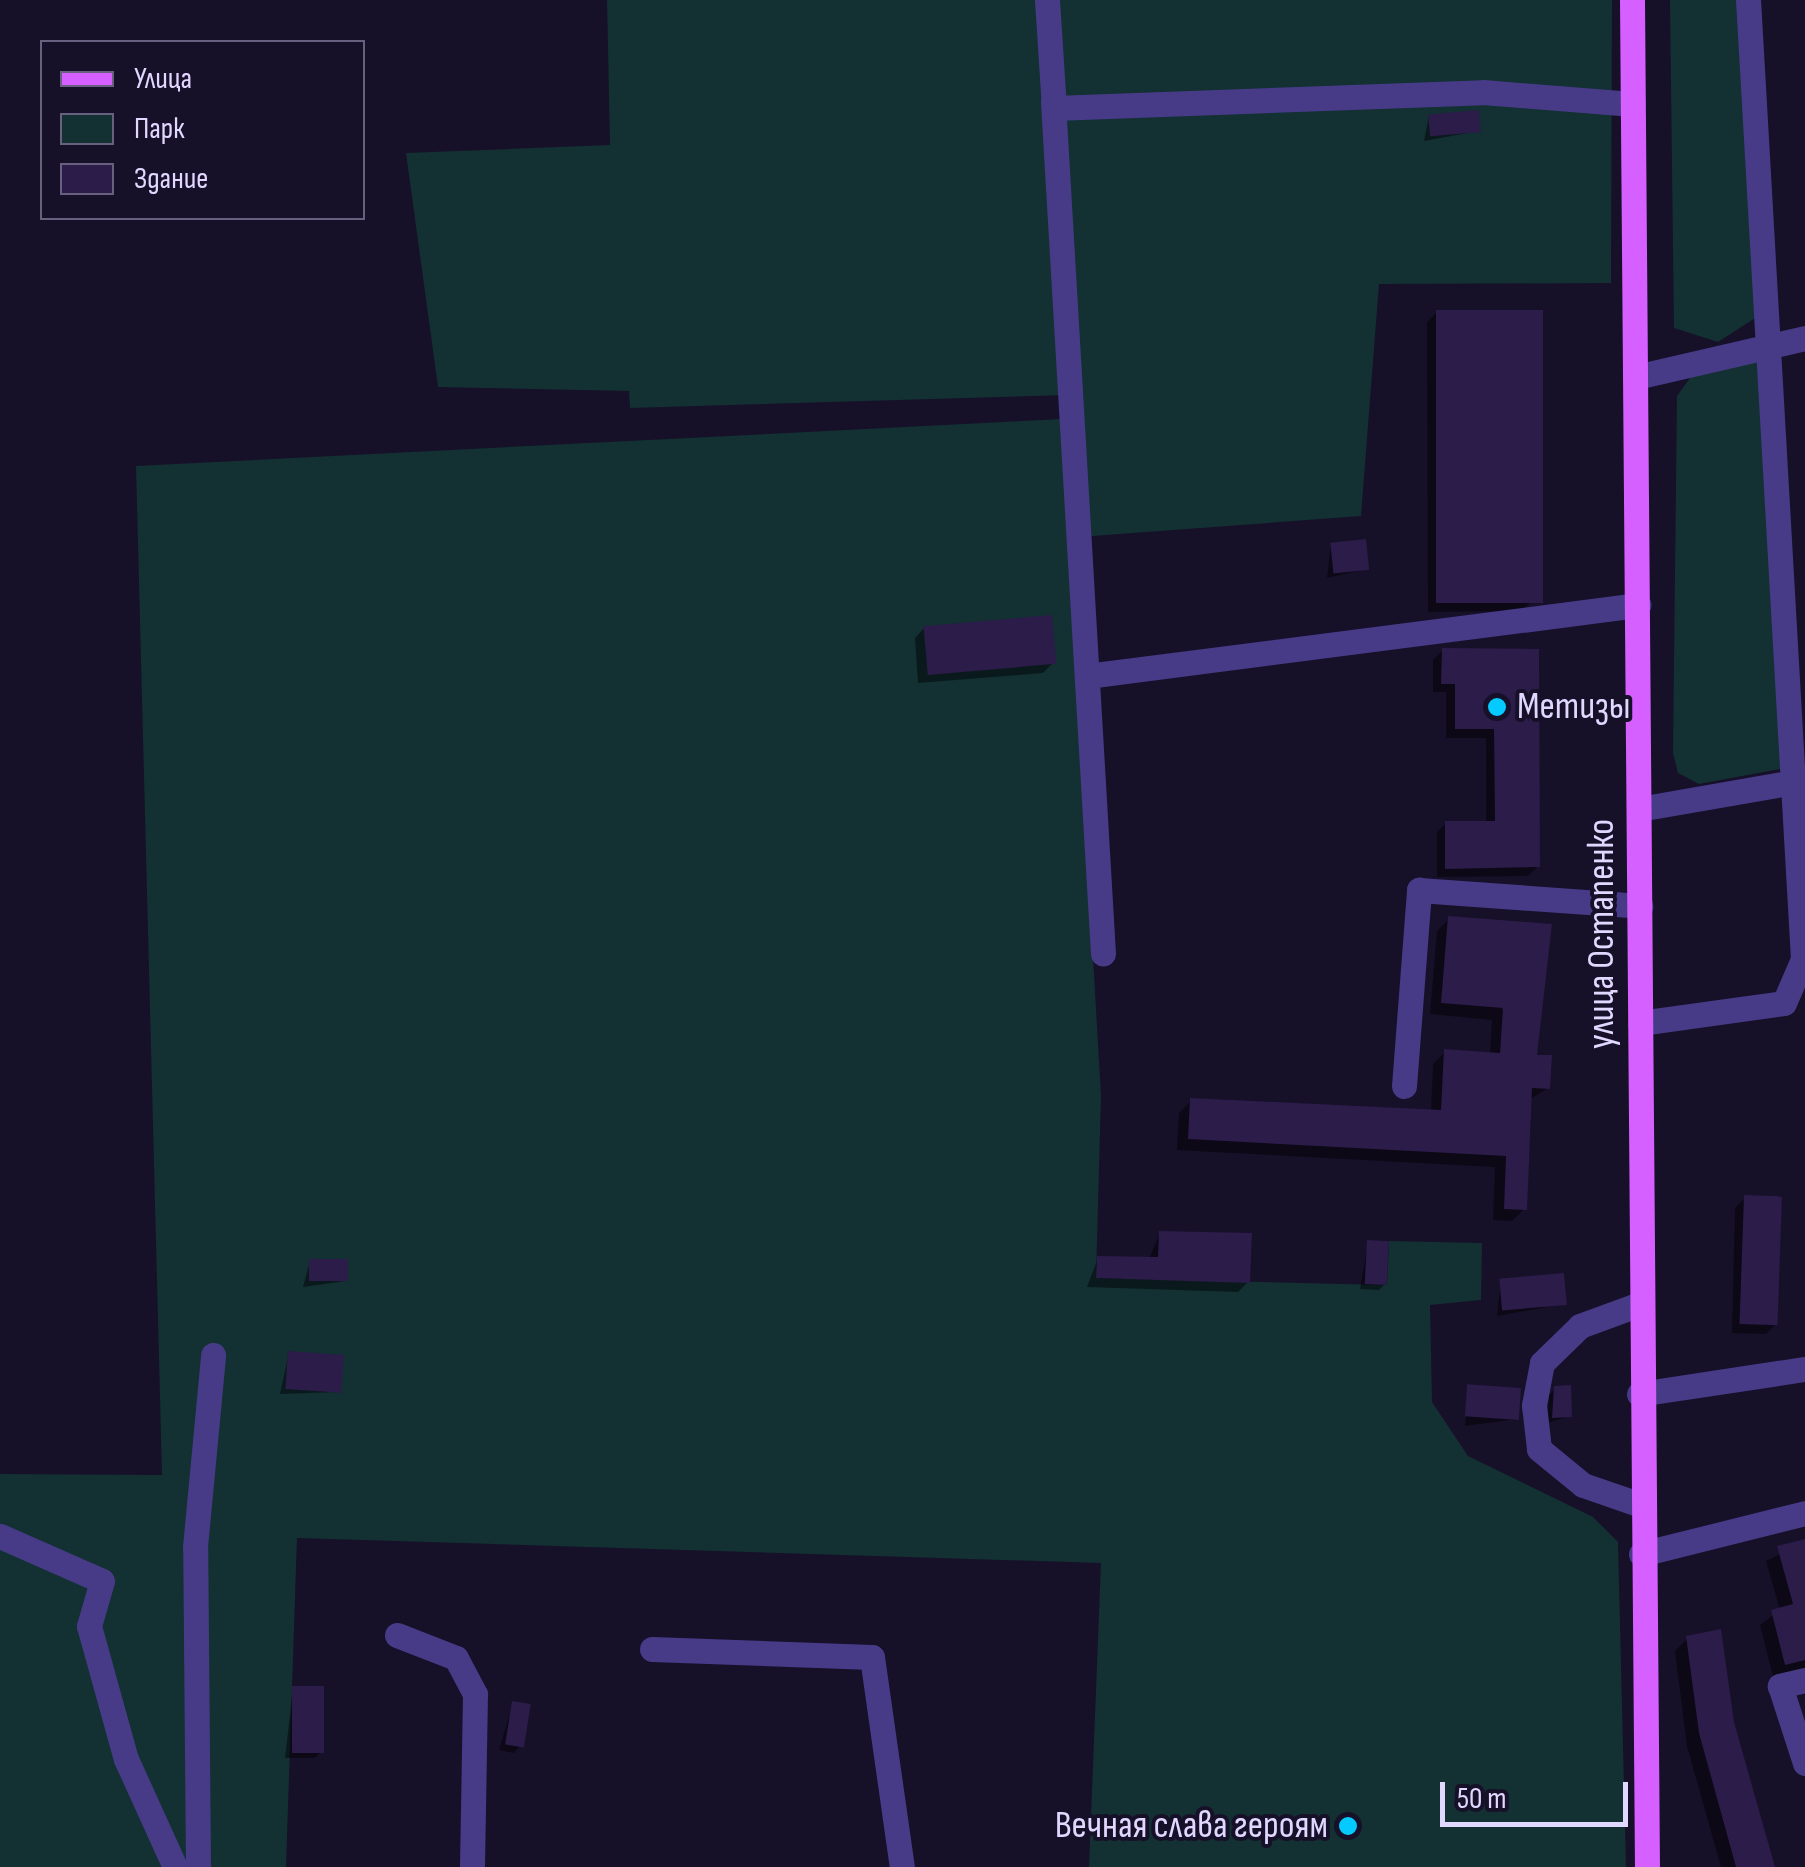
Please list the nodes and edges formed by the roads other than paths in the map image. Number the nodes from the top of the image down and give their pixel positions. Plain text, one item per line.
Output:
1 (1046, 0) edge
2 (1632, 0) edge
3 (1748, 0) edge
4 (1053, 102) junction
5 (1633, 104) junction
6 (1805, 338) edge
7 (1769, 346) junction
8 (1636, 377) junction
9 (1638, 605) junction
10 (1087, 676) junction
11 (1795, 782) edge
12 (1639, 809) junction
13 (1640, 906) junction
14 (1103, 954) dead end
15 (1640, 1023) junction
16 (1404, 1086) dead end
17 (1637, 1305) junction
18 (213, 1356) dead end
19 (1805, 1369) edge
20 (1639, 1394) junction
21 (1641, 1504) junction
22 (1805, 1513) edge
23 (0, 1536) edge
24 (1641, 1554) junction
25 (397, 1636) dead end
26 (652, 1649) dead end
27 (1805, 1680) edge
28 (1805, 1763) edge
29 (175, 1867) edge
30 (198, 1867) edge
31 (472, 1867) edge
32 (902, 1867) edge
33 (1647, 1867) edge

1 - 4 street
2 - 5 main road, улица Остапенко
3 - 7 street
4 - 5 street
4 - 10 street
5 - 8 main road, улица Остапенко
6 - 7 street
7 - 8 street
7 - 11 street
8 - 9 main road, улица Остапенко
9 - 10 street
9 - 12 main road, улица Остапенко
10 - 14 street
11 - 12 street
11 - 15 street
12 - 13 main road, улица Остапенко
13 - 15 main road, улица Остапенко
13 - 16 street
15 - 17 main road, улица Остапенко
17 - 20 main road, улица Остапенко
17 - 21 street
18 - 30 street
19 - 20 street
20 - 21 main road, улица Остапенко
21 - 24 main road, улица Остапенко
22 - 24 street
23 - 29 street
24 - 33 main road, улица Остапенко
25 - 31 street
26 - 32 street
27 - 28 street

